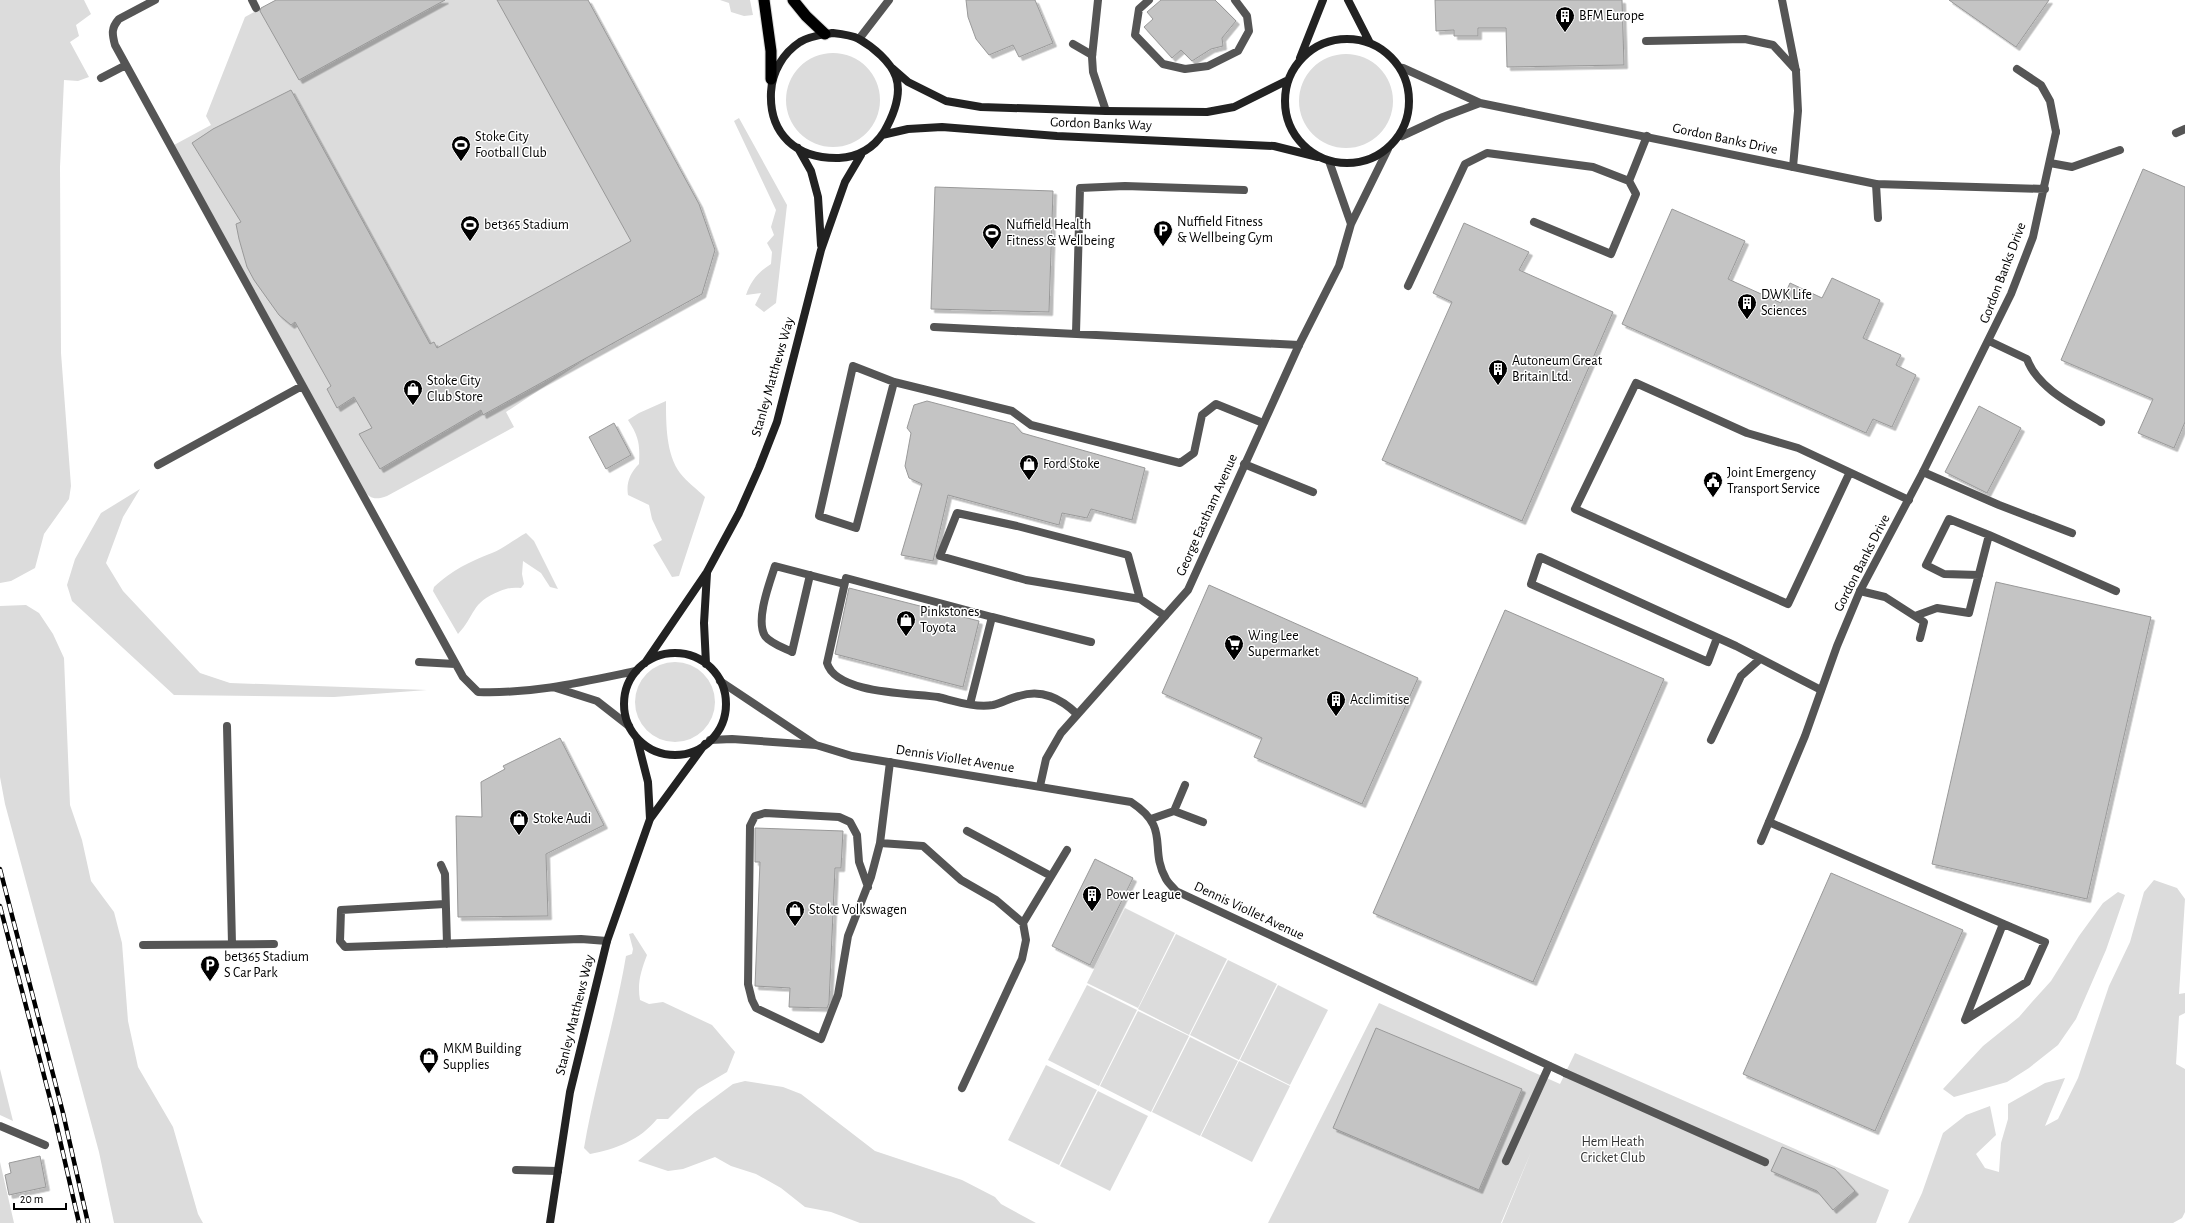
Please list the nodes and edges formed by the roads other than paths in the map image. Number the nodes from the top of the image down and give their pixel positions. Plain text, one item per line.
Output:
1 (155, 0) edge
2 (764, 0) edge
3 (793, 0) edge
4 (889, 0) edge
5 (1149, 0) edge
6 (1235, 0) edge
7 (1323, 0) edge
8 (1348, 0) edge
9 (1782, 0) edge
10 (1098, 1) edge
11 (825, 34) junction
12 (859, 39) junction
13 (1646, 41) dead end
14 (1370, 43) junction
15 (1073, 44) dead end
16 (1092, 55) junction
17 (1300, 58) junction
18 (126, 65) junction
19 (892, 68) junction
20 (1403, 68) junction
21 (2017, 69) dead end
22 (1796, 70) junction
23 (101, 78) dead end
24 (771, 79) junction
25 (1286, 81) junction
26 (1480, 104) junction
27 (1106, 111) junction
28 (2185, 129) edge
29 (2176, 133) dead end
30 (882, 135) junction
31 (1402, 136) junction
32 (1648, 136) junction
33 (798, 148) junction
34 (1388, 149) junction
35 (2120, 150) dead end
36 (861, 155) junction
37 (1318, 157) junction
38 (1328, 161) junction
39 (2050, 163) junction
40 (1793, 167) junction
41 (1629, 181) junction
42 (1876, 184) junction
43 (2045, 189) junction
44 (1244, 190) dead end
45 (1878, 218) dead end
46 (1534, 222) dead end
47 (1351, 224) junction
48 (821, 250) junction
49 (1408, 286) dead end
50 (934, 327) dead end
51 (1076, 333) junction
52 (1989, 341) junction
53 (1299, 345) junction
54 (894, 382) junction
55 (302, 386) junction
56 (2101, 422) dead end
57 (1263, 423) junction
58 (1244, 464) junction
59 (158, 465) dead end
60 (1923, 472) junction
61 (1849, 474) junction
62 (1313, 492) dead end
63 (1909, 500) junction
64 (2072, 532) dead end
65 (1989, 535) junction
66 (707, 572) junction
67 (810, 575) junction
68 (1979, 575) junction
69 (844, 584) junction
70 (1860, 591) junction
71 (2116, 591) dead end
72 (1140, 599) junction
73 (1165, 616) junction
74 (1915, 616) junction
75 (992, 617) junction
76 (1717, 638) junction
77 (1920, 638) dead end
78 (1091, 642) dead end
79 (1760, 659) junction
80 (419, 662) dead end
81 (645, 663) junction
82 (455, 664) junction
83 (706, 664) junction
84 (636, 671) junction
85 (720, 681) junction
86 (556, 688) junction
87 (1822, 690) junction
88 (970, 704) junction
89 (1077, 714) junction
90 (227, 726) dead end
91 (629, 726) junction
92 (636, 738) junction
93 (1711, 740) dead end
94 (708, 742) junction
95 (816, 745) junction
96 (890, 762) junction
97 (1185, 785) dead end
98 (1040, 786) junction
99 (1174, 811) junction
100 (650, 819) junction
101 (1151, 819) junction
102 (1203, 822) dead end
103 (1769, 822) junction
104 (967, 831) dead end
105 (1761, 841) dead end
106 (880, 843) junction
107 (1067, 850) dead end
108 (441, 865) dead end
109 (1051, 876) junction
110 (868, 887) junction
111 (444, 904) junction
112 (1023, 923) junction
113 (2003, 924) junction
114 (606, 941) junction
115 (232, 944) junction
116 (274, 944) dead end
117 (447, 944) junction
118 (144, 945) dead end
119 (1549, 1066) junction
120 (962, 1088) dead end
121 (0, 1126) edge
122 (45, 1145) dead end
123 (1506, 1161) dead end
124 (1765, 1162) dead end
125 (516, 1170) dead end
126 (558, 1170) junction
127 (550, 1223) edge

1 - 18 street
2 - 24 highway
3 - 11 highway
4 - 12 street
5 - 6 street
7 - 17 main road
8 - 14 main road
9 - 22 street
10 - 16 street
11 - 12 main road
11 - 24 main road
12 - 19 main road
13 - 22 street
14 - 17 main road
14 - 20 main road
15 - 16 street
16 - 27 street
17 - 25 main road
18 - 23 street
18 - 55 street
19 - 27 main road, Gordon Banks Way
19 - 30 main road
20 - 26 street, Gordon Banks Drive
20 - 31 main road
21 - 39 street
22 - 40 street
24 - 33 main road
25 - 27 main road, Gordon Banks Way
25 - 37 main road
26 - 31 street
26 - 32 street, Gordon Banks Drive
28 - 29 street
30 - 36 main road
30 - 37 main road, Gordon Banks Way
31 - 34 main road
32 - 40 street, Gordon Banks Drive
32 - 41 street
33 - 36 main road
33 - 48 main road, Stanley Matthews Way
34 - 38 main road
34 - 47 street, George Eastham Avenue
35 - 39 street
36 - 48 main road, Stanley Matthews Way
37 - 38 main road
38 - 47 street
39 - 43 street
40 - 42 street, Gordon Banks Drive
41 - 46 street
41 - 49 street
42 - 43 street, Gordon Banks Drive
42 - 45 street
43 - 52 street, Gordon Banks Drive
44 - 51 street
47 - 53 street, George Eastham Avenue
48 - 66 main road, Stanley Matthews Way
50 - 51 street
51 - 53 street
52 - 56 street
52 - 60 street, Gordon Banks Drive
53 - 57 street, George Eastham Avenue
54 - 54 street
54 - 57 street
55 - 59 street
55 - 82 street
57 - 58 street, George Eastham Avenue
58 - 62 street
58 - 73 street, George Eastham Avenue
60 - 63 street, Gordon Banks Drive
60 - 64 street
61 - 61 street
61 - 63 street
63 - 70 street, Gordon Banks Drive
65 - 68 street
65 - 68 street
65 - 71 street
66 - 81 main road, Stanley Matthews Way
66 - 83 main road, Stanley Matthews Way
67 - 67 street
67 - 69 street
68 - 74 street
69 - 75 street
69 - 88 street
70 - 74 street
70 - 87 street, Gordon Banks Drive
72 - 72 street
72 - 73 street
73 - 89 street, George Eastham Avenue
74 - 77 street
75 - 78 street
75 - 88 street
76 - 76 street
76 - 79 street
79 - 87 street
79 - 93 street
80 - 82 street
81 - 83 main road
81 - 84 main road
82 - 86 street
83 - 85 main road
84 - 86 street
84 - 91 main road
85 - 94 main road
85 - 95 street, Dennis Viollet Avenue
86 - 91 street
87 - 103 street, Gordon Banks Drive
88 - 89 street
89 - 98 street, George Eastham Avenue
90 - 115 street
91 - 92 main road
92 - 94 main road
92 - 100 main road, Stanley Matthews Way
94 - 95 street, Dennis Viollet Avenue
94 - 100 main road, Stanley Matthews Way
95 - 96 street, Dennis Viollet Avenue
96 - 98 street, Dennis Viollet Avenue
96 - 106 street
97 - 99 street
98 - 101 street, Dennis Viollet Avenue
99 - 101 street
99 - 102 street
100 - 114 main road, Stanley Matthews Way
101 - 119 street, Dennis Viollet Avenue
103 - 105 street, Gordon Banks Drive
103 - 113 street
104 - 109 street
106 - 110 street
106 - 112 street
107 - 109 street
108 - 111 street
109 - 112 street
110 - 110 street
111 - 117 street
111 - 117 street
112 - 120 street
113 - 113 street
114 - 117 street
114 - 126 main road, Stanley Matthews Way
115 - 116 street
115 - 118 street
119 - 123 street
119 - 124 street, Dennis Viollet Avenue
121 - 122 street
125 - 126 street
126 - 127 main road, Stanley Matthews Way

